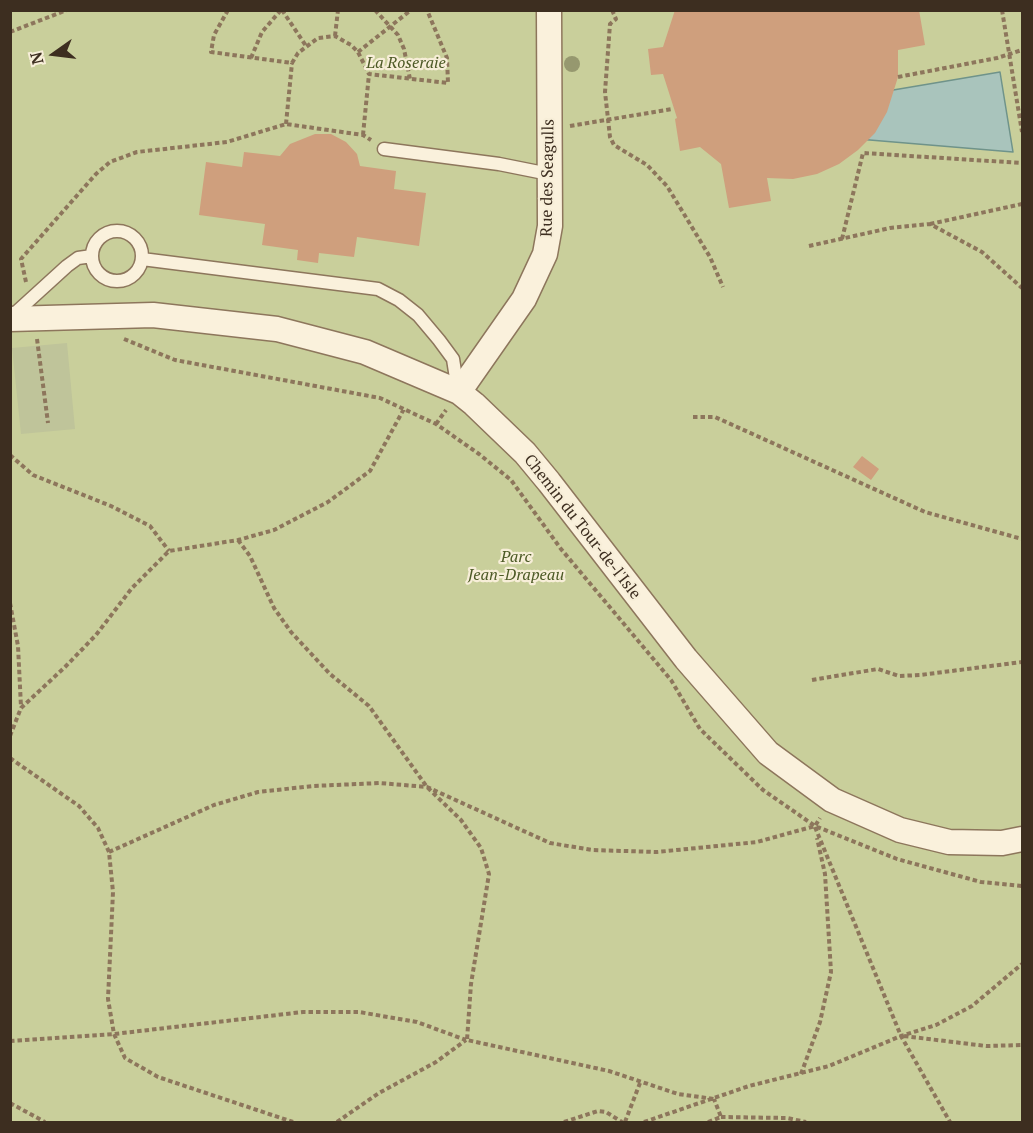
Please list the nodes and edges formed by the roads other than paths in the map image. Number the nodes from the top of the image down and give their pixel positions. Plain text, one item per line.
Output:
1 (549, 10) edge
2 (384, 149) dead end
3 (549, 174) junction
4 (92, 256) junction
5 (142, 259) junction
6 (10, 318) edge
7 (454, 398) junction
8 (1023, 839) edge

1 - 3 street, Rue des Seagulls
2 - 3 lane
3 - 7 street, Rue des Seagulls
4 - 5 lane
4 - 5 lane
4 - 6 lane
5 - 7 lane
6 - 7 street, Chemin du Tour-de-l'Isle
7 - 8 street, Chemin du Tour-de-l'Isle

